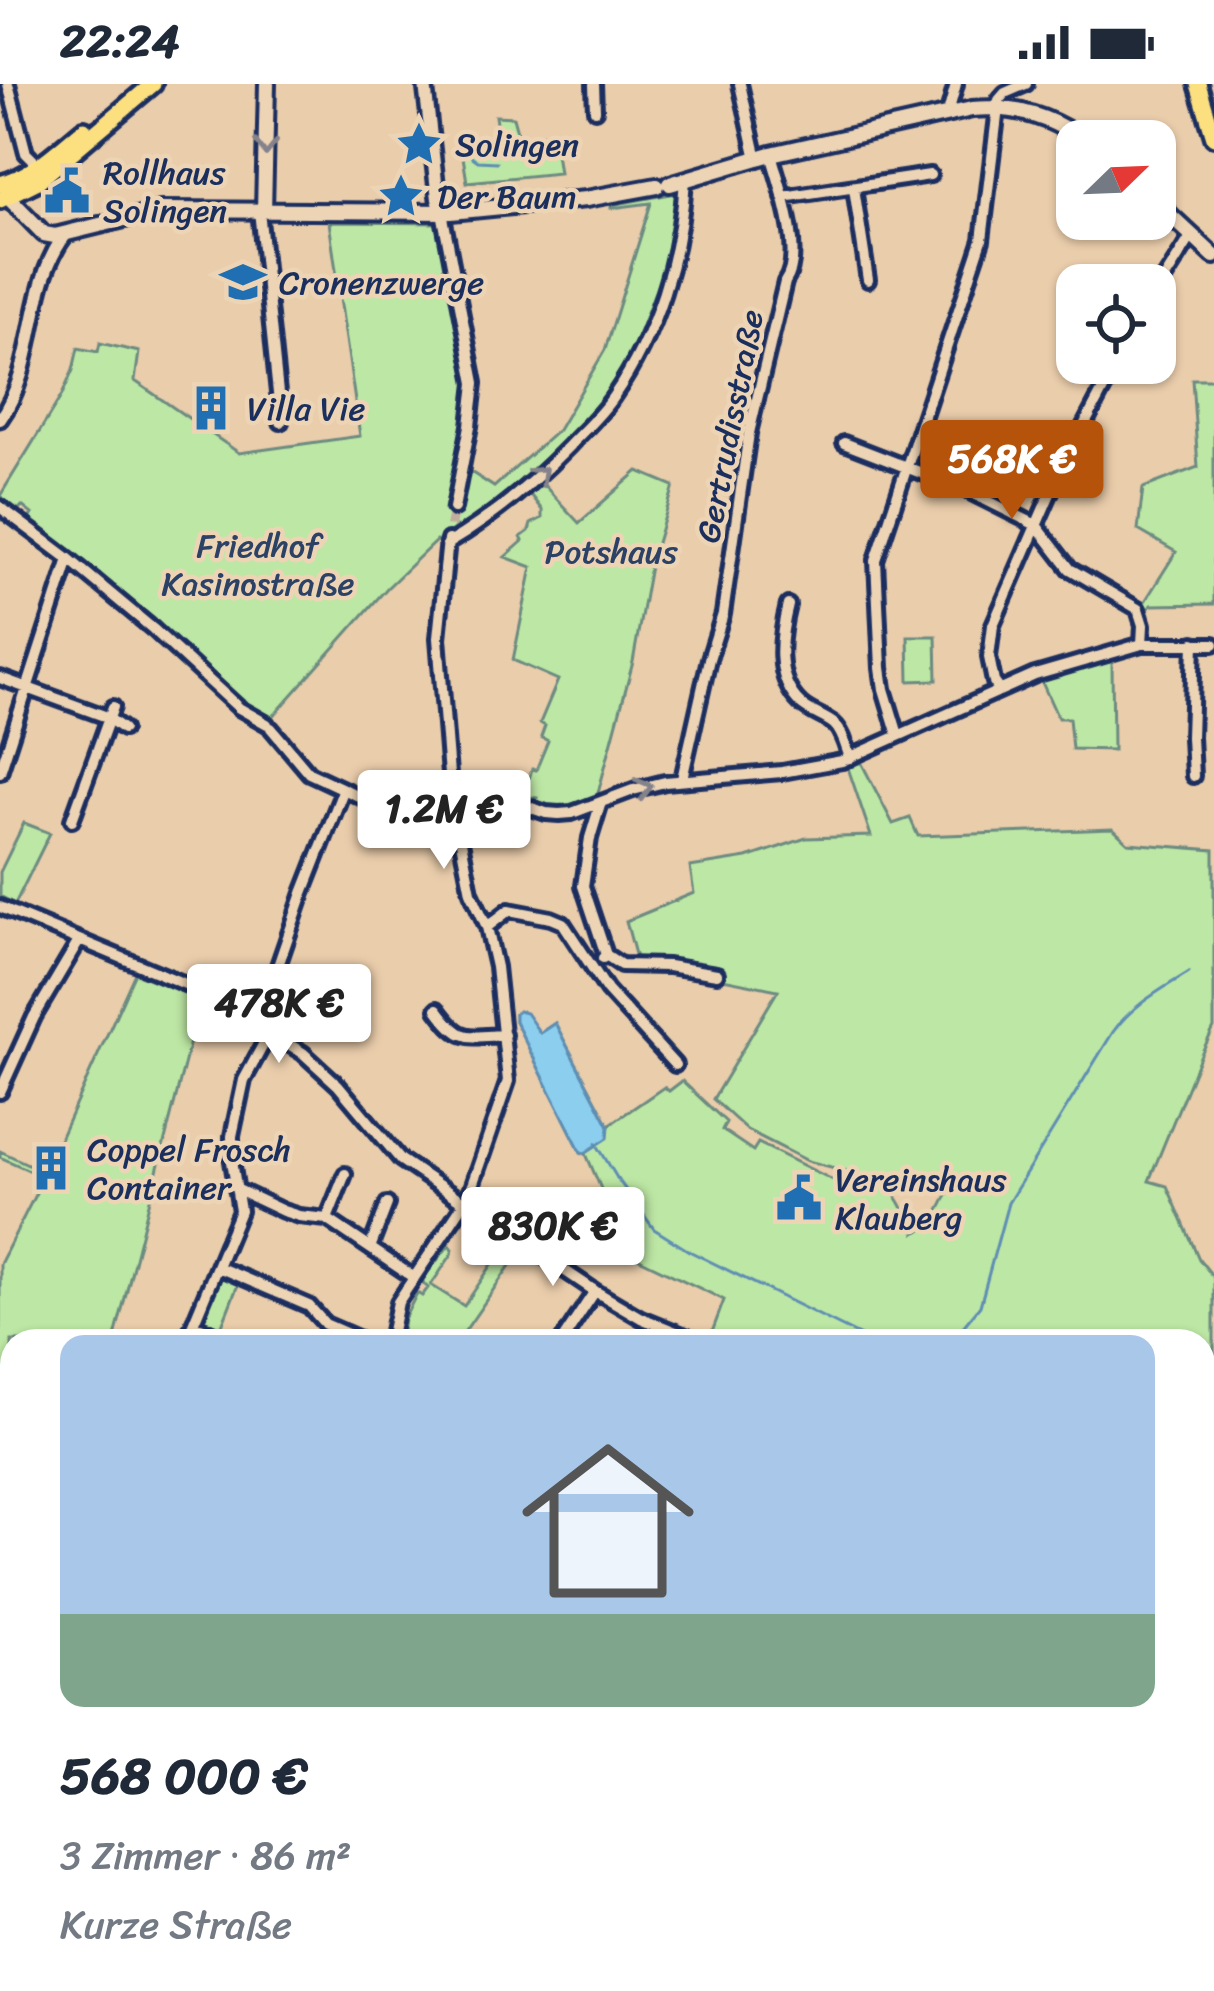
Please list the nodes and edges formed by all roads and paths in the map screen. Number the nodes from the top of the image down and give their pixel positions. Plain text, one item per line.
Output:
1 (8, 84) edge
2 (136, 84) edge
3 (153, 84) edge
4 (267, 84) edge
5 (425, 84) edge
6 (594, 84) edge
7 (740, 84) edge
8 (956, 84) edge
9 (1026, 84) edge
10 (1198, 84) edge
11 (997, 105) junction
12 (596, 110) dead end
13 (948, 113) junction
14 (1056, 123) edge
15 (1214, 137) edge
16 (764, 157) junction
17 (39, 166) junction
18 (930, 175) dead end
19 (671, 183) junction
20 (854, 188) junction
21 (2, 192) edge
22 (783, 197) junction
23 (262, 210) junction
24 (442, 212) junction
25 (1176, 221) edge
26 (65, 235) junction
27 (1192, 236) junction
28 (1214, 256) edge
29 (1174, 264) edge
30 (868, 280) dead end
31 (1106, 384) edge
32 (0, 419) edge
33 (281, 422) dead end
34 (844, 443) dead end
35 (908, 468) junction
36 (0, 507) edge
37 (454, 508) tunnel mouth
38 (1036, 525) junction
39 (69, 559) junction
40 (788, 605) dead end
41 (1194, 643) junction
42 (1142, 644) junction
43 (1214, 644) edge
44 (0, 678) edge
45 (26, 688) junction
46 (999, 689) junction
47 (110, 712) junction
48 (123, 729) dead end
49 (898, 735) junction
50 (846, 760) junction
51 (0, 772) edge
52 (1193, 776) dead end
53 (682, 779) junction
54 (343, 791) junction
55 (451, 791) junction
56 (602, 802) junction
57 (72, 820) dead end
58 (0, 907) edge
59 (487, 927) junction
60 (80, 941) junction
61 (606, 956) junction
62 (592, 969) junction
63 (717, 974) dead end
64 (437, 1010) dead end
65 (258, 1024) junction
66 (270, 1032) junction
67 (504, 1036) junction
68 (675, 1065) dead end
69 (0, 1092) edge
70 (346, 1174) dead end
71 (236, 1189) junction
72 (465, 1203) junction
73 (387, 1204) dead end
74 (327, 1219) junction
75 (370, 1248) junction
76 (218, 1267) junction
77 (413, 1277) junction
78 (595, 1291) junction
79 (193, 1324) junction
80 (191, 1329) edge
81 (204, 1329) edge
82 (336, 1329) edge
83 (392, 1329) edge
84 (570, 1329) edge
85 (653, 1329) edge

1 - 17 street
2 - 17 main road
3 - 21 main road
4 -> 23 main road
5 - 24 street
6 - 12 street
7 - 16 street, Gertrudisstraße
8 - 13 street
9 - 11 street
10 - 15 main road
11 - 13 main road
11 - 14 main road
11 - 35 street
13 - 16 main road
16 - 19 main road
16 - 22 street, Gertrudisstraße
17 - 21 main road
18 - 20 street
19 - 24 main road
55 -> 19 street
20 - 22 street
20 - 30 street
21 - 26 main road
22 - 53 street, Gertrudisstraße
23 - 24 main road
23 - 26 main road
23 - 33 street
24 - 37 street
25 - 27 main road
26 - 32 street
27 - 28 main road
27 - 29 street
31 - 38 street
34 - 35 street
35 - 38 street
35 - 49 street
36 - 39 street
38 - 42 street
38 - 46 street
39 - 45 street
39 - 54 street
40 - 50 street
41 - 42 street
41 - 43 street
41 - 52 street
42 - 46 street
44 - 45 street
45 - 47 street
45 - 51 street
46 - 49 street
47 - 48 street
47 - 57 street
49 - 50 street
50 - 53 street
56 -> 53 street
54 - 55 street
54 - 65 street
55 - 56 street
55 - 59 street
56 - 61 street
58 - 60 street
59 - 62 street
59 - 67 street
60 - 65 street
60 - 69 street
61 - 62 street
61 - 63 street
62 - 68 street
64 - 67 street
65 - 66 street
66 - 71 street
66 - 72 street
67 - 72 street
70 - 74 street
71 - 74 street
71 - 76 street
72 - 77 street
72 - 78 street
73 - 75 street
74 - 75 street
75 - 77 street
76 - 79 street
76 - 82 street
77 - 83 street
78 - 84 street
78 - 85 street
79 - 80 street
79 - 81 street

